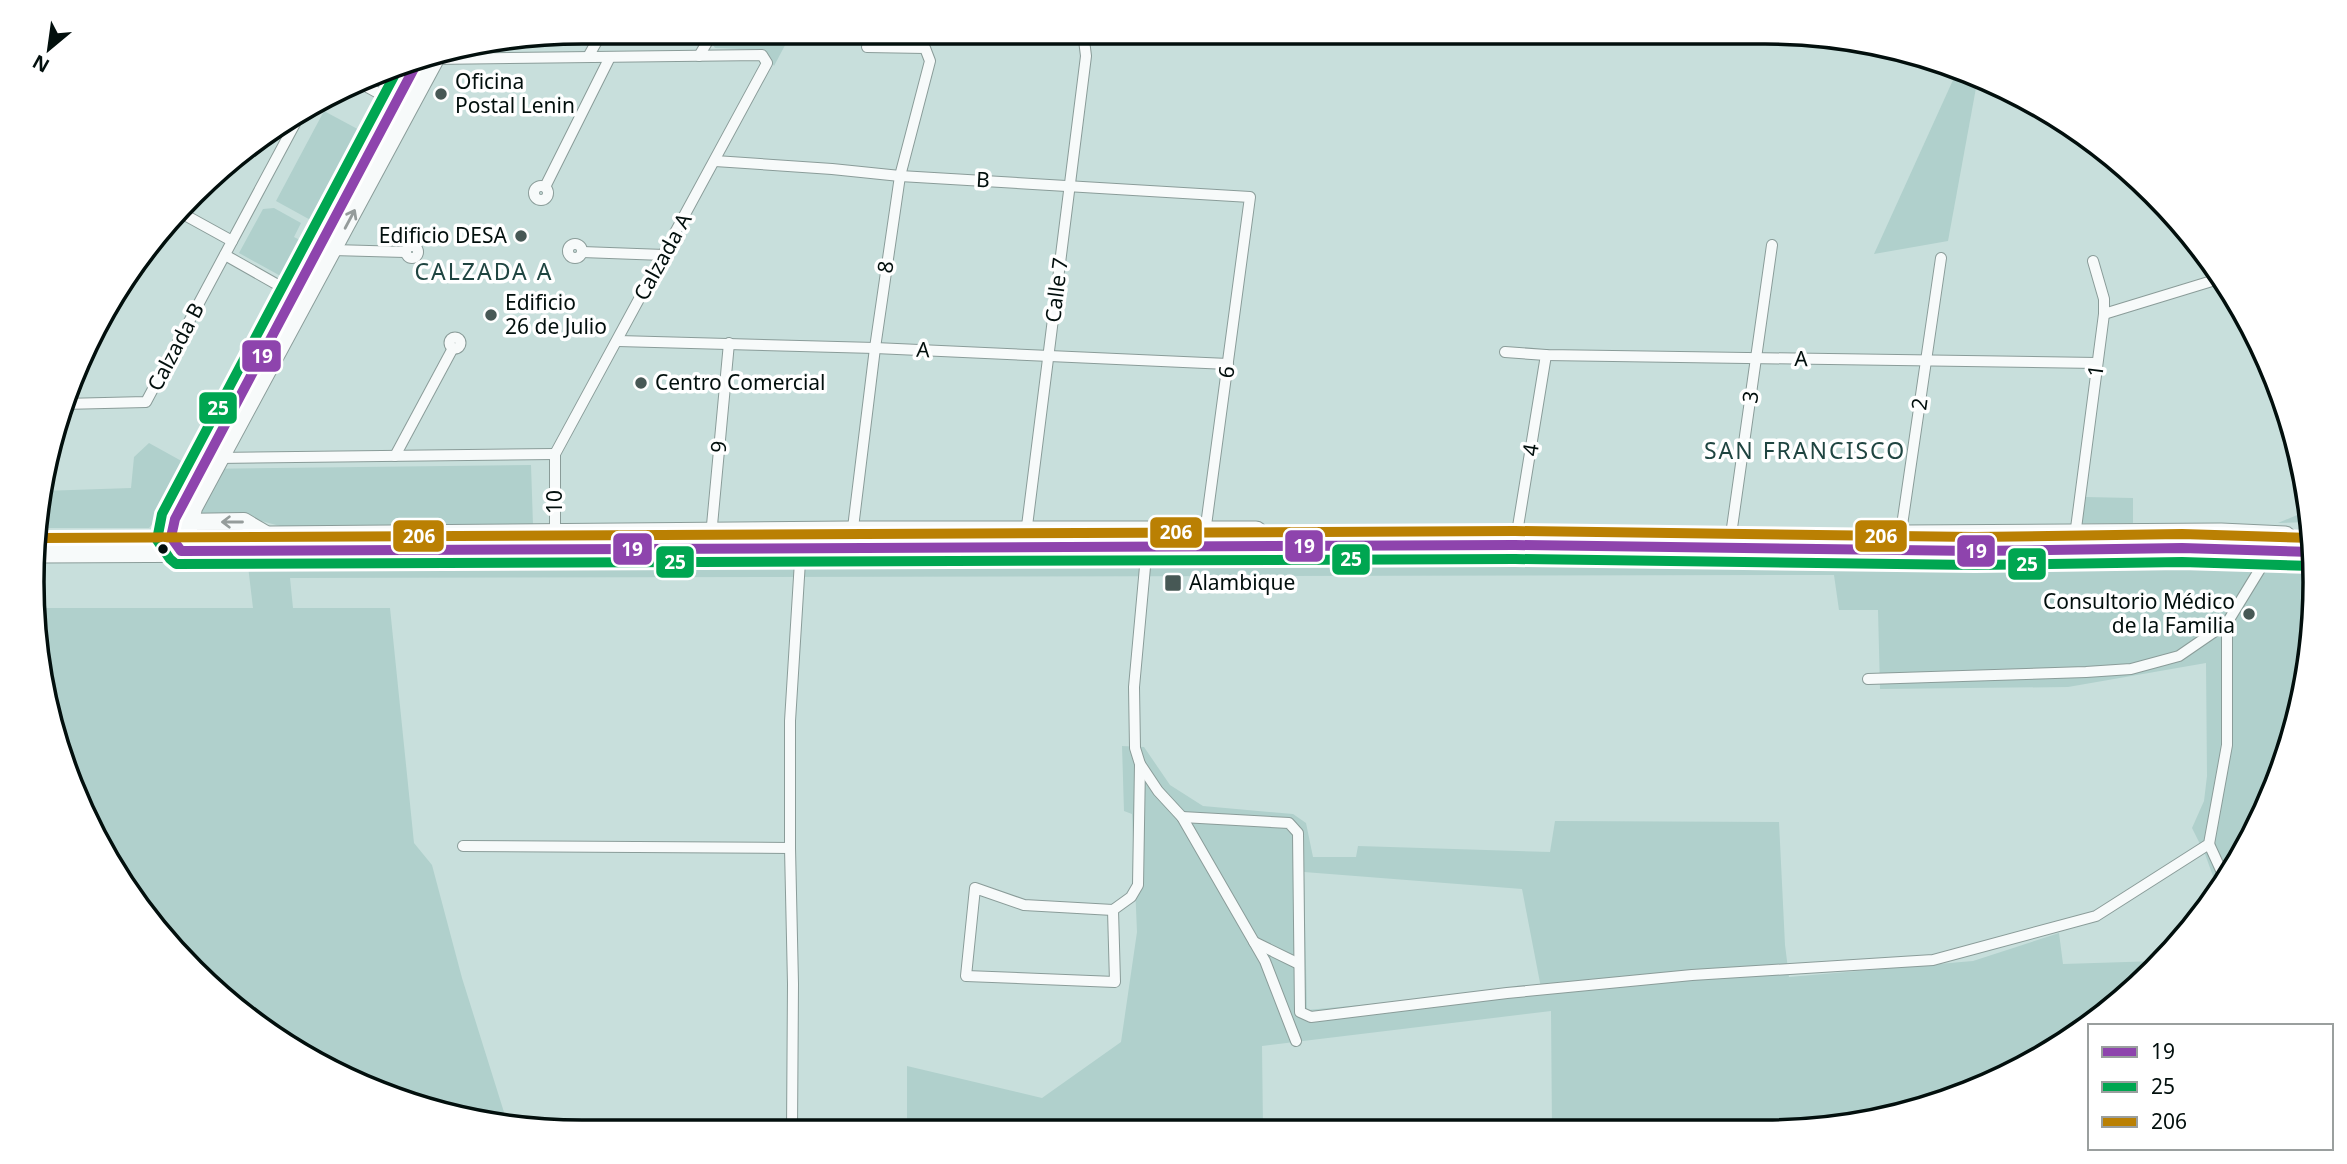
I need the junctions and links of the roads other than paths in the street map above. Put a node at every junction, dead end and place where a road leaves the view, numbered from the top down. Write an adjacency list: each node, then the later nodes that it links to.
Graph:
1 (595, 44): 7 (street)
2 (706, 44): 5 (street)
3 (1084, 44): 16 (street, Calle 7)
4 (867, 47): 15 (street, 8)
5 (699, 56): 8 (street, Calzada A); 14 (street, Calzada A)
6 (464, 57): 7 (street, Calzada A)
7 (588, 57): 8 (street, Calzada A)
8 (610, 57): 17 (street)
9 (431, 66): 12 (street)
10 (415, 70): 12 (street)
11 (370, 88): 12 (street)
12 (402, 106): 22 (street, one-way to 12); 30 (street)
13 (292, 128): 20 (street, Calzada B)
14 (715, 161): 15 (street, B); 26 (street, Calzada A)
15 (900, 176): 16 (street, B); 35 (street, 8)
16 (1070, 185): 18 (street, B); 38 (street, Calle 7)
17 (545, 187)
18 (1250, 197): 42 (street, 6)
19 (187, 216): 20 (street)
20 (232, 241): 25 (street, Calzada B)
21 (1772, 245): 39 (street, 3)
22 (334, 250): 23 (street); 30 (street)
23 (405, 252)
24 (582, 252): 26 (street)
25 (225, 255): 30 (street); 43 (street, Calzada B)
26 (664, 255): 32 (street, Calzada A)
27 (1941, 258): 40 (street, 2)
28 (2093, 261): 31 (street, 1)
29 (2212, 281): 31 (street)
30 (300, 298): 46 (street)
31 (2104, 314): 41 (street, 1)
32 (618, 341): 33 (street, A); 44 (street, Calzada A)
33 (729, 343): 35 (street, A); 57 (street, 9)
34 (453, 348): 45 (street)
35 (875, 348): 38 (street, A); 53 (street, 8)
36 (1505, 352): 37 (street, A)
37 (1546, 355): 39 (street, A); 48 (street, 4)
38 (1049, 356): 42 (street, A); 54 (street, Calle 7)
39 (1757, 359): 40 (street, A); 58 (street, 3)
40 (1926, 361): 41 (street, A); 60 (street, 2)
41 (2098, 363): 59 (street, 1)
42 (1228, 364): 51 (street, 6)
43 (74, 404)
44 (555, 454): 45 (street); 56 (street, 10)
45 (395, 456): 46 (street)
46 (214, 458): 47 (street)
47 (181, 534): 49 (highway); 56 (highway); 56 (highway, one-way to 47); 63 (highway)
48 (1517, 538): 51 (highway); 58 (highway)
49 (46, 539)
50 (1147, 539): 51 (highway); 54 (highway); 66 (street)
51 (1203, 539)
52 (2301, 539): 61 (highway)
53 (852, 540): 54 (highway); 55 (highway)
54 (1026, 540)
55 (801, 541): 57 (highway); 70 (street)
56 (555, 542): 57 (highway)
57 (710, 542)
58 (1730, 542): 60 (highway)
59 (2076, 542): 60 (highway); 61 (highway)
60 (1900, 543)
61 (2275, 544): 62 (highway); 64 (street)
62 (2302, 550)
63 (45, 551)
64 (2227, 623): 65 (street); 68 (street)
65 (1868, 679)
66 (1140, 764): 67 (street); 72 (street)
67 (1182, 817): 73 (street); 74 (street)
68 (2209, 844): 71 (street); 74 (street)
69 (463, 846): 70 (street)
70 (790, 848): 76 (street)
71 (2220, 869)
72 (1113, 910): 72 (street)
73 (1254, 942): 74 (street); 75 (street)
74 (1299, 964)
75 (1296, 1041)
76 (792, 1120)

